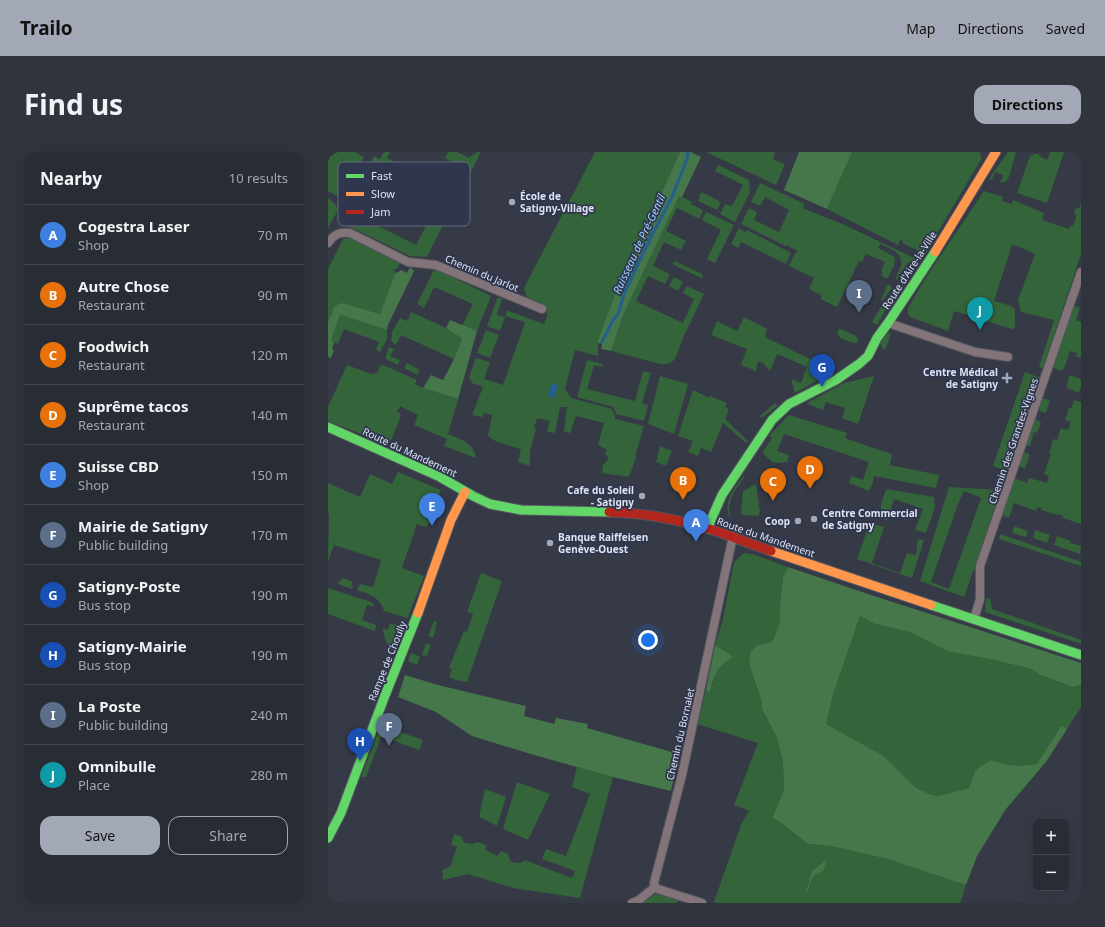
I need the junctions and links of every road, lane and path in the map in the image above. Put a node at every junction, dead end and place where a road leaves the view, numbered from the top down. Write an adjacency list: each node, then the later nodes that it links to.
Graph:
1 (996, 152): 5 (street, Route d'Aire-la-Ville)
2 (328, 243): 4 (street, Chemin du Jarlot)
3 (1081, 272): 11 (street, Chemin des Grandes-Vignes)
4 (542, 309)
5 (888, 323): 6 (street); 9 (street, Route d'Aire-la-Ville)
6 (1008, 357)
7 (328, 427): 8 (street, Route du Mandement)
8 (465, 492): 9 (street, Route du Mandement); 13 (street, Rampe de Choully)
9 (709, 528): 10 (street, Route du Mandement)
10 (733, 536): 11 (street, Route du Mandement); 14 (street, Chemin du Bornalet)
11 (974, 619): 12 (street, Route du Mandement)
12 (1081, 655)
13 (328, 838)
14 (655, 887): 15 (street); 16 (street)
15 (632, 903)
16 (702, 903)

